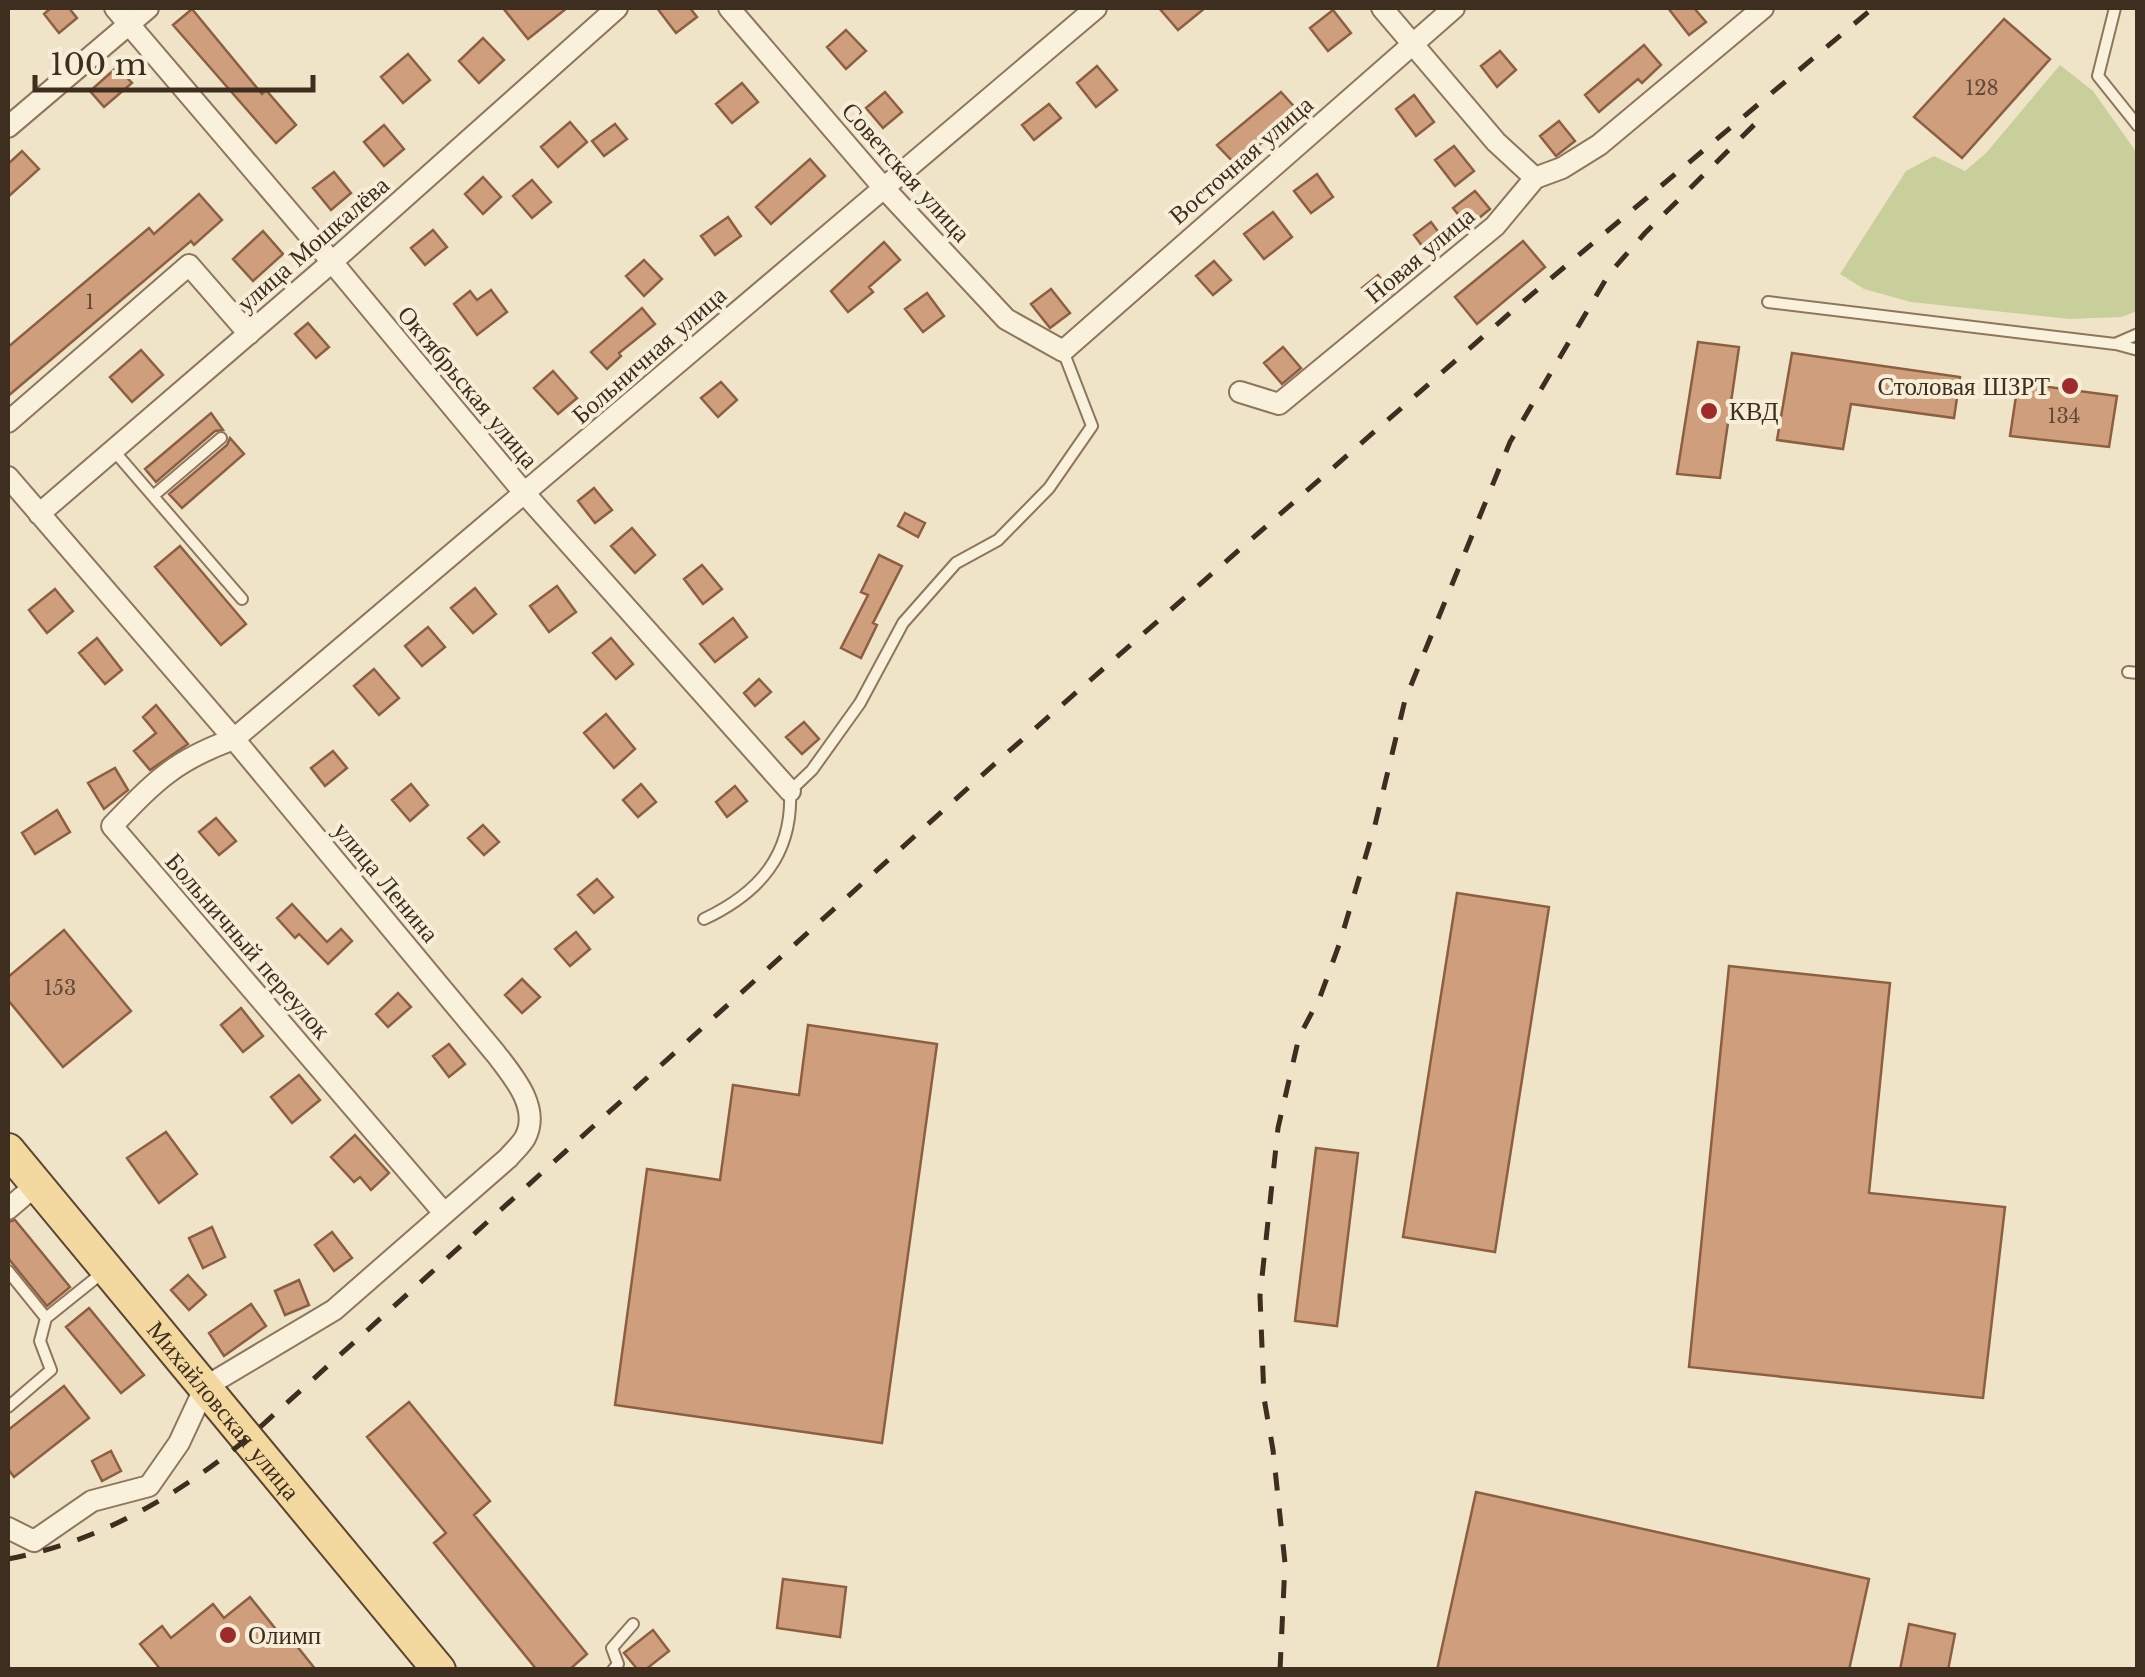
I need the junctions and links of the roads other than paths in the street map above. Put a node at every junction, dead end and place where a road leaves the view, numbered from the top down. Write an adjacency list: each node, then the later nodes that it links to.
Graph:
1 (115, 8): 10 (street, Октябрьская улица)
2 (148, 8): 10 (street)
3 (617, 8): 16 (street, улица Мошкалёва)
4 (729, 8): 15 (street, Советская улица)
5 (1096, 8): 15 (street, Больничная улица)
6 (1382, 8): 11 (street)
7 (1454, 8): 11 (street, Восточная улица)
8 (1763, 8): 14 (street, Новая улица)
9 (2115, 8): 12 (lane)
10 (129, 24): 13 (street); 16 (street, Октябрьская улица)
11 (1412, 42): 14 (street); 22 (street, Восточная улица)
12 (2138, 126)
13 (8, 127)
14 (1535, 178): 23 (street, Новая улица)
15 (882, 186): 22 (street, Советская улица); 28 (street, Больничная улица)
16 (332, 262): 18 (street, улица Мошкалёва); 28 (street, Октябрьская улица)
17 (1768, 302): 20 (lane)
18 (249, 334): 24 (street); 26 (street, улица Мошкалёва)
19 (2138, 334): 20 (lane)
20 (2115, 344): 21 (lane)
21 (2138, 350)
22 (1063, 351): 33 (lane)
23 (1240, 392)
24 (8, 422)
25 (221, 438): 29 (lane)
26 (114, 450): 29 (lane); 30 (street, улица Мошкалёва)
27 (8, 477): 30 (street, улица Ленина)
28 (526, 495): 32 (street, Больничная улица); 33 (street, Октябрьская улица)
29 (153, 496): 31 (lane)
30 (39, 514): 32 (street, улица Ленина)
31 (242, 598)
32 (234, 739): 38 (street, улица Ленина); 38 (street, Больничный переулок)
33 (790, 791): 34 (lane)
34 (704, 919)
35 (8, 1150): 36 (main road, Михайловская улица)
36 (36, 1184): 37 (street); 39 (main road, Михайловская улица)
37 (8, 1209)
38 (444, 1214): 42 (street, улица Ленина)
39 (107, 1269): 41 (lane); 42 (main road, Михайловская улица)
40 (8, 1271): 41 (lane)
41 (46, 1318): 43 (lane)
42 (205, 1386): 44 (street); 46 (main road, Михайловская улица)
43 (8, 1407)
44 (8, 1528)
45 (632, 1624): 47 (lane)
46 (438, 1670)
47 (613, 1670)

